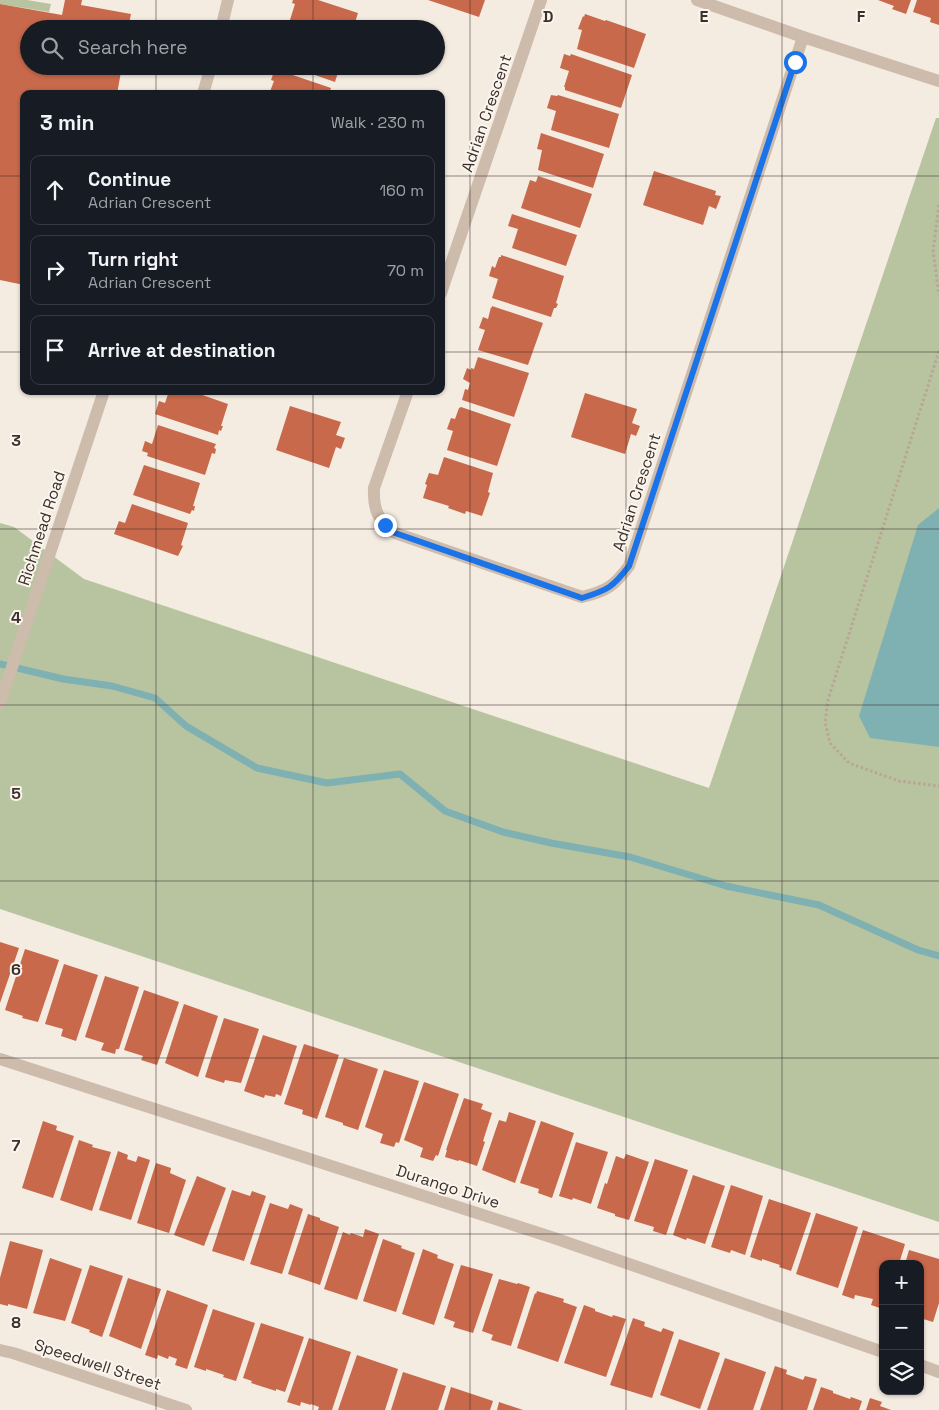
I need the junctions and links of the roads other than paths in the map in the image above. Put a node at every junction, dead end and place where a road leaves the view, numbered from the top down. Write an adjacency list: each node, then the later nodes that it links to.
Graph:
1 (228, 0): 4 (street)
2 (541, 0): 9 (street, Adrian Crescent)
3 (697, 0): 5 (street)
4 (223, 20)
5 (803, 37): 7 (street); 11 (street, Adrian Crescent)
6 (208, 75): 8 (street)
7 (939, 81)
8 (204, 90)
9 (445, 281)
10 (103, 395): 12 (street, Richmead Road)
11 (407, 395)
12 (0, 703)
13 (0, 1060): 15 (street, Durango Drive)
14 (0, 1350): 18 (street, Speedwell Street)
15 (879, 1351)
16 (924, 1367): 17 (street)
17 (939, 1372)
18 (186, 1410)

